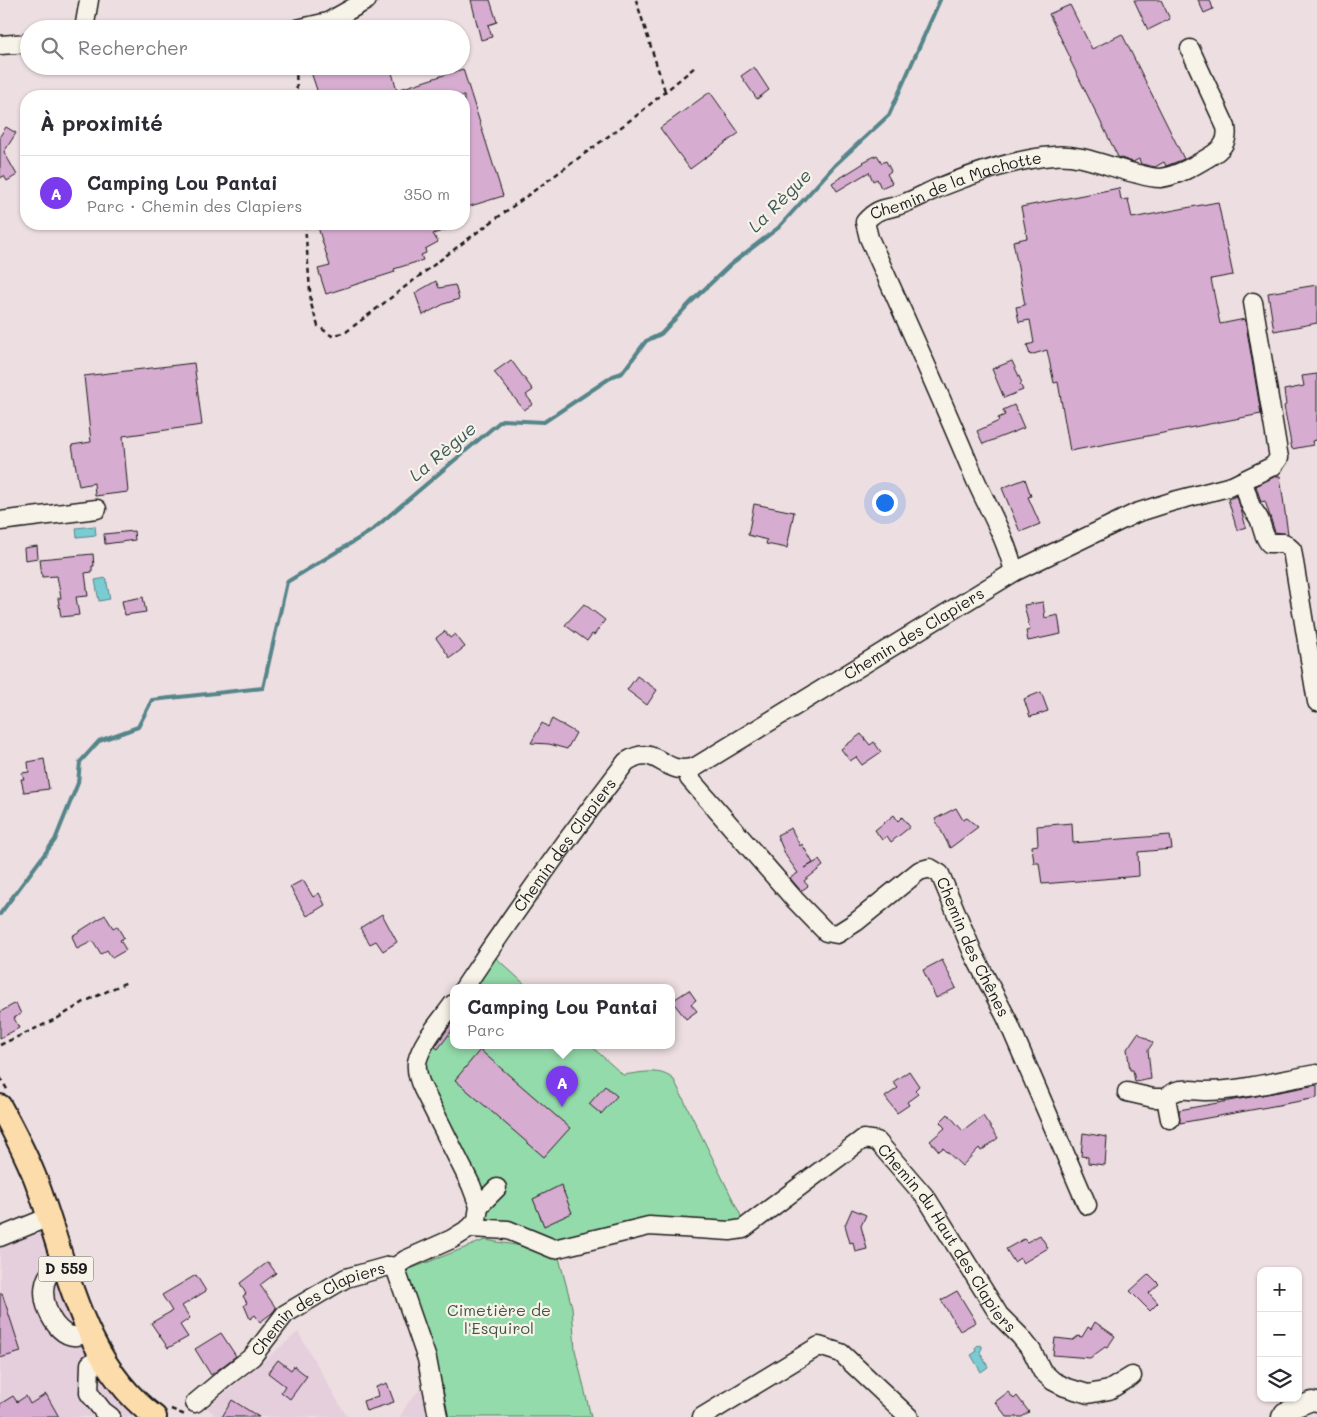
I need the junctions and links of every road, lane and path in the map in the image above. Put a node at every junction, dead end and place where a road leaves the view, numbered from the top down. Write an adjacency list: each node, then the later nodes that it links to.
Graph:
1 (89, 0): 4 (street)
2 (367, 0): 5 (street)
3 (636, 0): 12 (path)
4 (86, 20)
5 (332, 20)
6 (20, 44): 7 (street)
7 (0, 46)
8 (1190, 49): 18 (street, Chemin de la Machotte)
9 (695, 67): 12 (path)
10 (297, 75): 11 (path)
11 (298, 90)
12 (665, 91): 13 (path)
13 (305, 230)
14 (1253, 302): 15 (street, Chemin des Clapiers)
15 (1242, 482): 18 (street, Chemin des Clapiers); 19 (street)
16 (97, 509): 17 (street)
17 (0, 521)
18 (1014, 572): 20 (street, Chemin des Clapiers)
19 (1317, 702)
20 (688, 770): 22 (street, Chemin des Clapiers); 32 (street, Chemin des Chênes)
21 (127, 982): 24 (path)
22 (467, 984)
23 (450, 1008): 33 (street)
24 (0, 1045)
25 (1317, 1074): 28 (street)
26 (0, 1077): 29 (path)
27 (1127, 1092): 28 (street)
28 (1166, 1098): 30 (street)
29 (5, 1100): 34 (main road, D 559)
30 (1170, 1119)
31 (497, 1188): 33 (street)
32 (1087, 1205)
33 (479, 1206): 35 (street)
34 (49, 1217): 36 (street); 37 (main road, D 559)
35 (470, 1228): 38 (street, Chemin des Clapiers); 41 (street, Chemin du Haut des Clapiers)
36 (0, 1237)
37 (65, 1266): 39 (main road, D 559); 39 (street)
38 (395, 1267): 43 (street, Chemin des Clapiers); 46 (street)
39 (88, 1332): 40 (main road, D 559)
40 (100, 1356): 44 (main road, D 559); 45 (street)
41 (1132, 1376)
42 (1317, 1402): 49 (street)
43 (192, 1410): 44 (path)
44 (152, 1413)
45 (111, 1417)
46 (438, 1417)
47 (702, 1417): 48 (street)
48 (909, 1417)
49 (1281, 1417)

